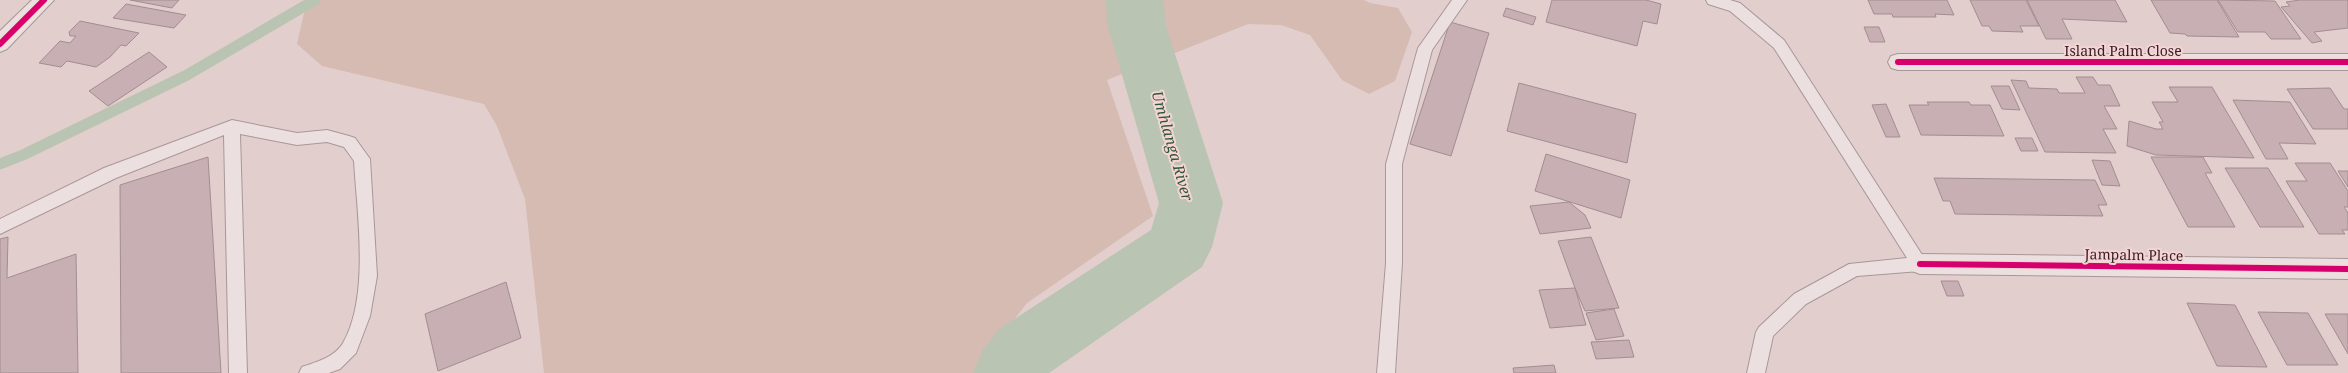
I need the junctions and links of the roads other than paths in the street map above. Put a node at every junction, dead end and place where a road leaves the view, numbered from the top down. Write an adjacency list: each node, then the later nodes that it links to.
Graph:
1 (44, 0): 4 (street)
2 (1460, 0): 13 (lane)
3 (1713, 0): 9 (lane)
4 (0, 44)
5 (1898, 62): 6 (street, Island Palm Close)
6 (2348, 62)
7 (232, 126): 8 (lane); 11 (lane); 12 (lane)
8 (0, 227)
9 (1920, 264): 10 (street, Jampalm Place); 14 (lane)
10 (2348, 269)
11 (238, 373)
12 (308, 373)
13 (1386, 373)
14 (1756, 373)

